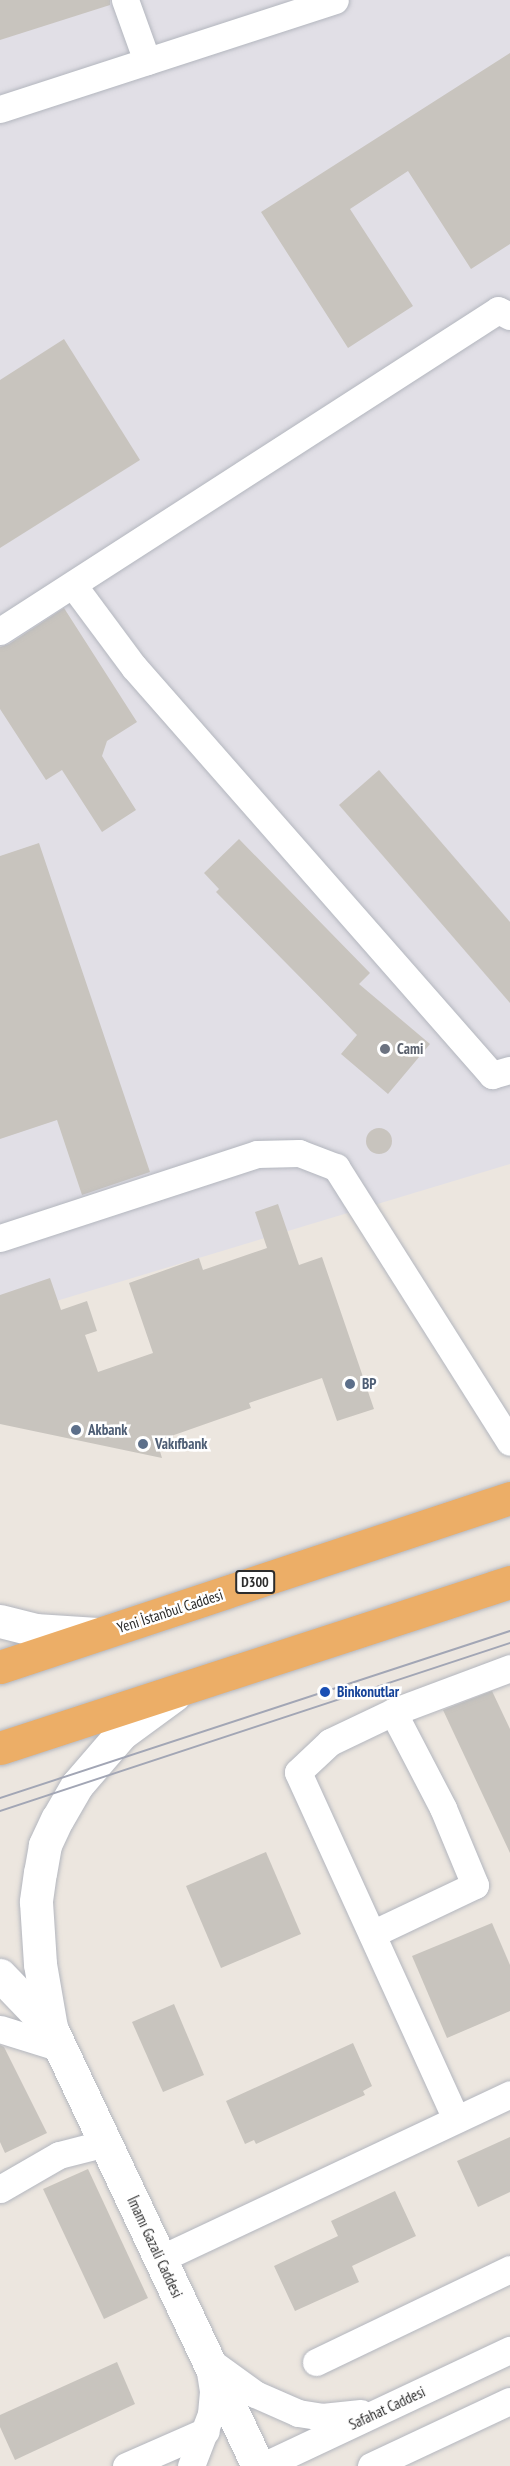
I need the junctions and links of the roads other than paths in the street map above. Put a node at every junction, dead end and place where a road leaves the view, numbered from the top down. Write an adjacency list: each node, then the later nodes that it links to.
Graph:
1 (125, 0): 3 (street)
2 (335, 0): 3 (street)
3 (147, 61): 4 (street)
4 (0, 109)
5 (510, 316): 6 (street)
6 (73, 585): 7 (street); 8 (street)
7 (0, 631)
8 (510, 1070)
9 (0, 1238): 10 (street)
10 (510, 1442)
11 (510, 1498): 14 (highway, Yeni İstanbul Caddesi / D300)
12 (510, 1582): 17 (highway)
13 (0, 1621): 14 (street)
14 (99, 1634): 15 (highway, Yeni İstanbul Caddesi / D300)
15 (0, 1667)
16 (510, 1668): 18 (street)
17 (181, 1690): 19 (highway); 23 (street)
18 (393, 1712): 20 (street); 20 (street)
19 (0, 1748)
20 (372, 1934): 25 (street)
21 (0, 1975): 23 (street)
22 (0, 2029): 23 (street)
23 (56, 2038): 26 (street, İmamı Gazali Caddesi)
24 (510, 2094): 25 (street)
25 (456, 2120): 28 (street)
26 (106, 2143): 27 (street); 28 (street, İmamı Gazali Caddesi)
27 (0, 2189)
28 (160, 2259): 31 (street, İmamı Gazali Caddesi)
29 (510, 2269): 32 (street)
30 (510, 2350): 34 (street, Safahat Caddesi)
31 (207, 2359): 34 (street); 35 (street); 39 (street, İmamı Gazali Caddesi)
32 (316, 2362)
33 (510, 2401): 36 (street)
34 (390, 2407): 40 (street, Safahat Caddesi)
35 (206, 2431): 37 (street); 38 (street)
36 (415, 2446): 41 (street); 42 (street)
37 (126, 2466)
38 (191, 2466)
39 (258, 2466)
40 (263, 2466)
41 (371, 2466)
42 (391, 2466)

